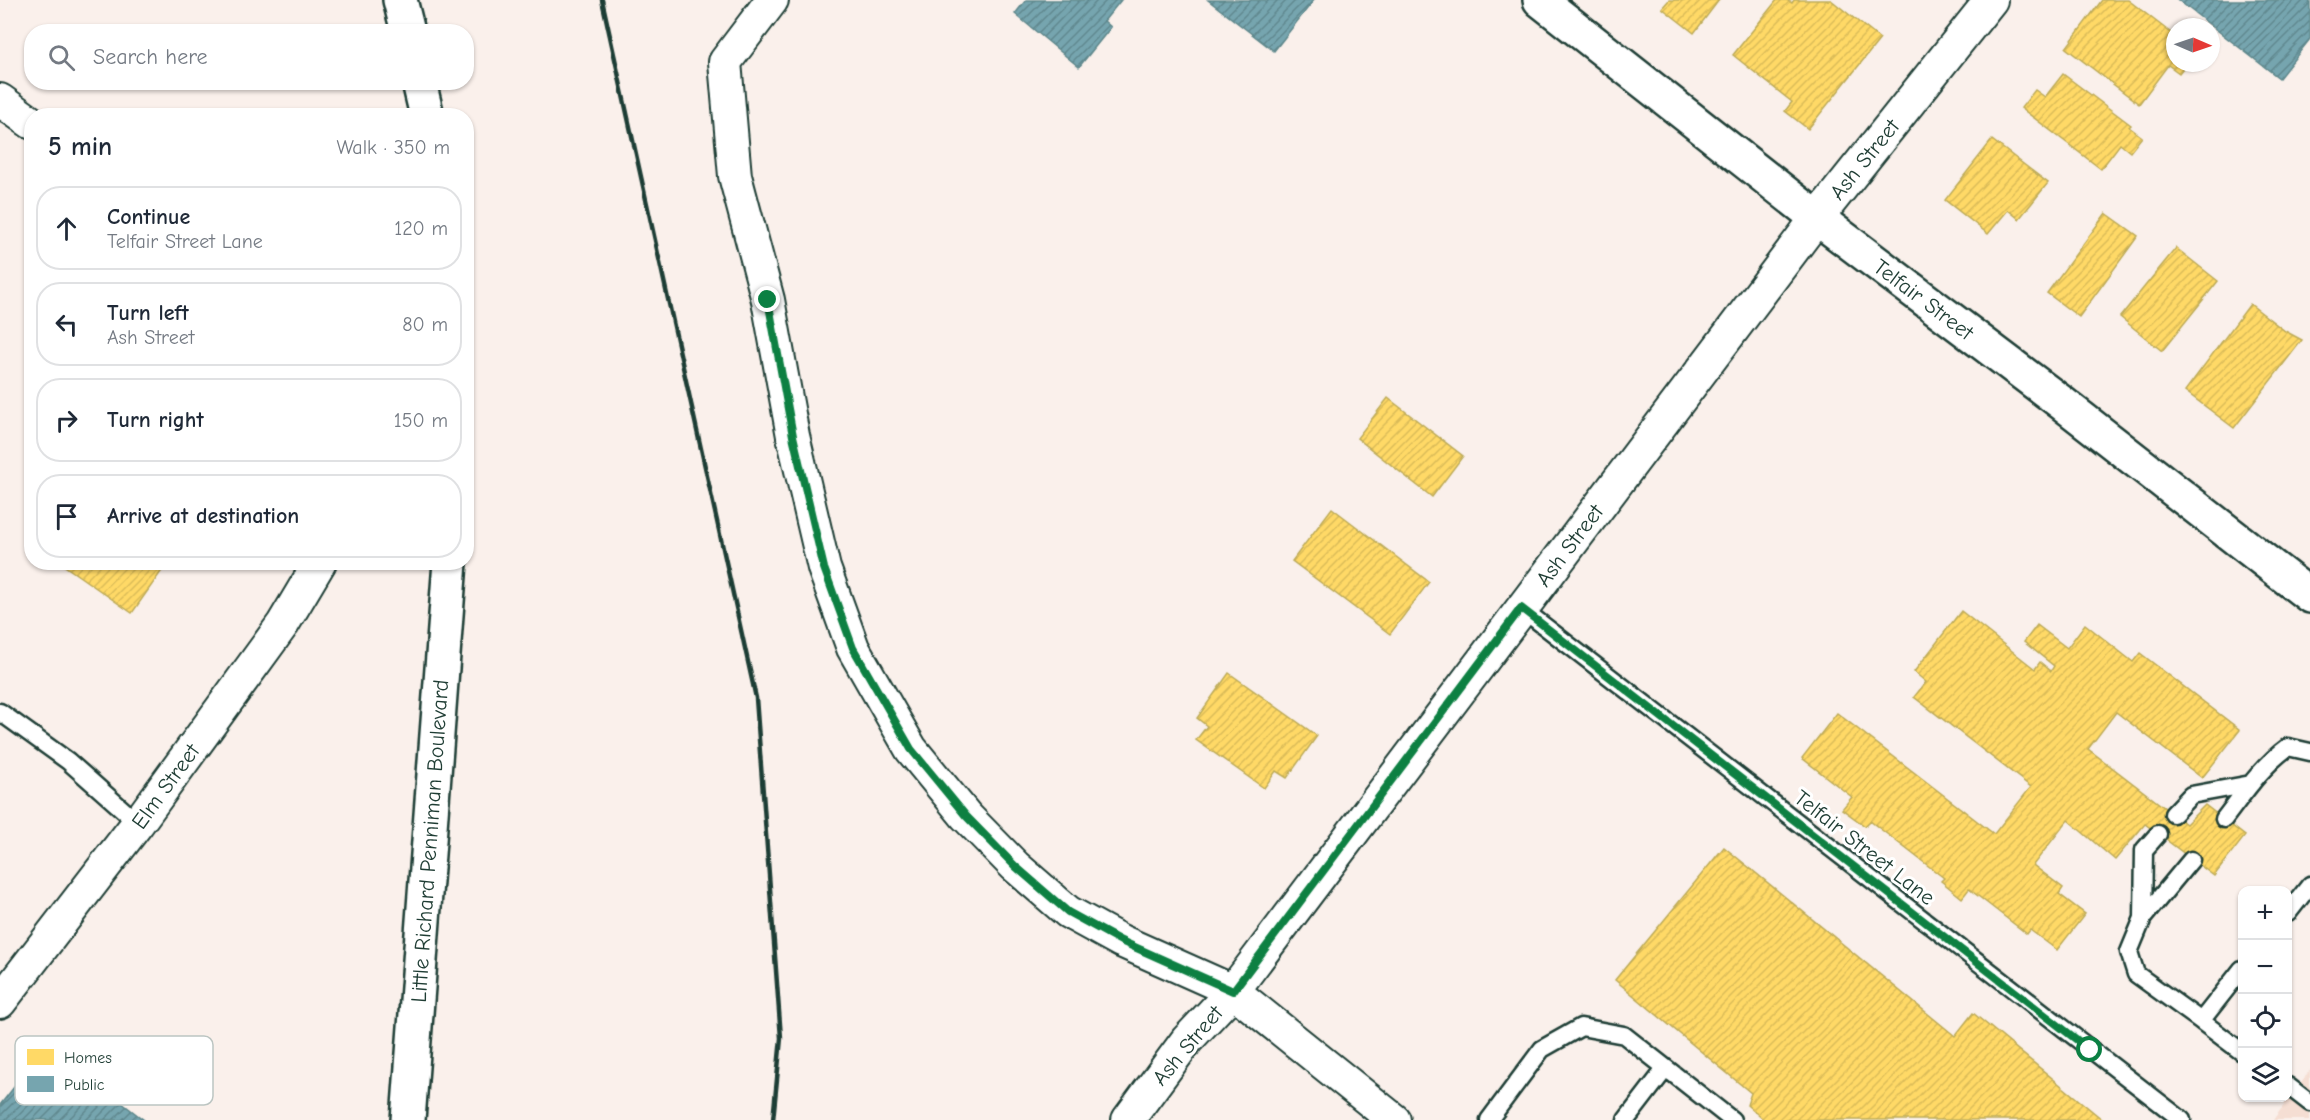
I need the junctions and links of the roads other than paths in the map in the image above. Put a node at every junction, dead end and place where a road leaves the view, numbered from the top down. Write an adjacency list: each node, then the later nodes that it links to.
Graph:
1 (400, 0): 5 (street)
2 (772, 0): 27 (street)
3 (1540, 0): 10 (street, Telfair Street)
4 (1991, 0): 10 (street, Ash Street)
5 (406, 24)
6 (421, 90): 8 (street)
7 (0, 100): 9 (street)
8 (425, 108)
9 (24, 117)
10 (1817, 218): 13 (street, Telfair Street); 14 (street, Ash Street)
11 (315, 570): 20 (street, Elm Street)
12 (449, 570): 34 (street, Little Richard Penniman Boulevard)
13 (2310, 596)
14 (1521, 608): 27 (street, Ash Street); 40 (lane, Telfair Street Lane)
15 (0, 712): 20 (lane)
16 (2310, 752): 17 (lane)
17 (2250, 784): 18 (lane); 19 (lane)
18 (2173, 814)
19 (2224, 819)
20 (138, 822): 28 (street, Elm Street)
21 (2158, 834): 25 (lane)
22 (2191, 860): 25 (lane)
23 (2310, 885): 24 (lane)
24 (2292, 908)
25 (2143, 918): 29 (lane)
26 (2238, 974): 29 (lane)
27 (1233, 991): 35 (street, Ash Street); 36 (street)
28 (0, 1002)
29 (2201, 1021): 30 (lane)
30 (2238, 1049)
31 (1666, 1068): 37 (lane); 38 (lane); 39 (lane)
32 (2292, 1089): 33 (lane)
33 (2310, 1103)
34 (408, 1120)
35 (1128, 1120)
36 (1394, 1120)
37 (1489, 1120)
38 (1626, 1120)
39 (1732, 1120)
40 (2182, 1120)

